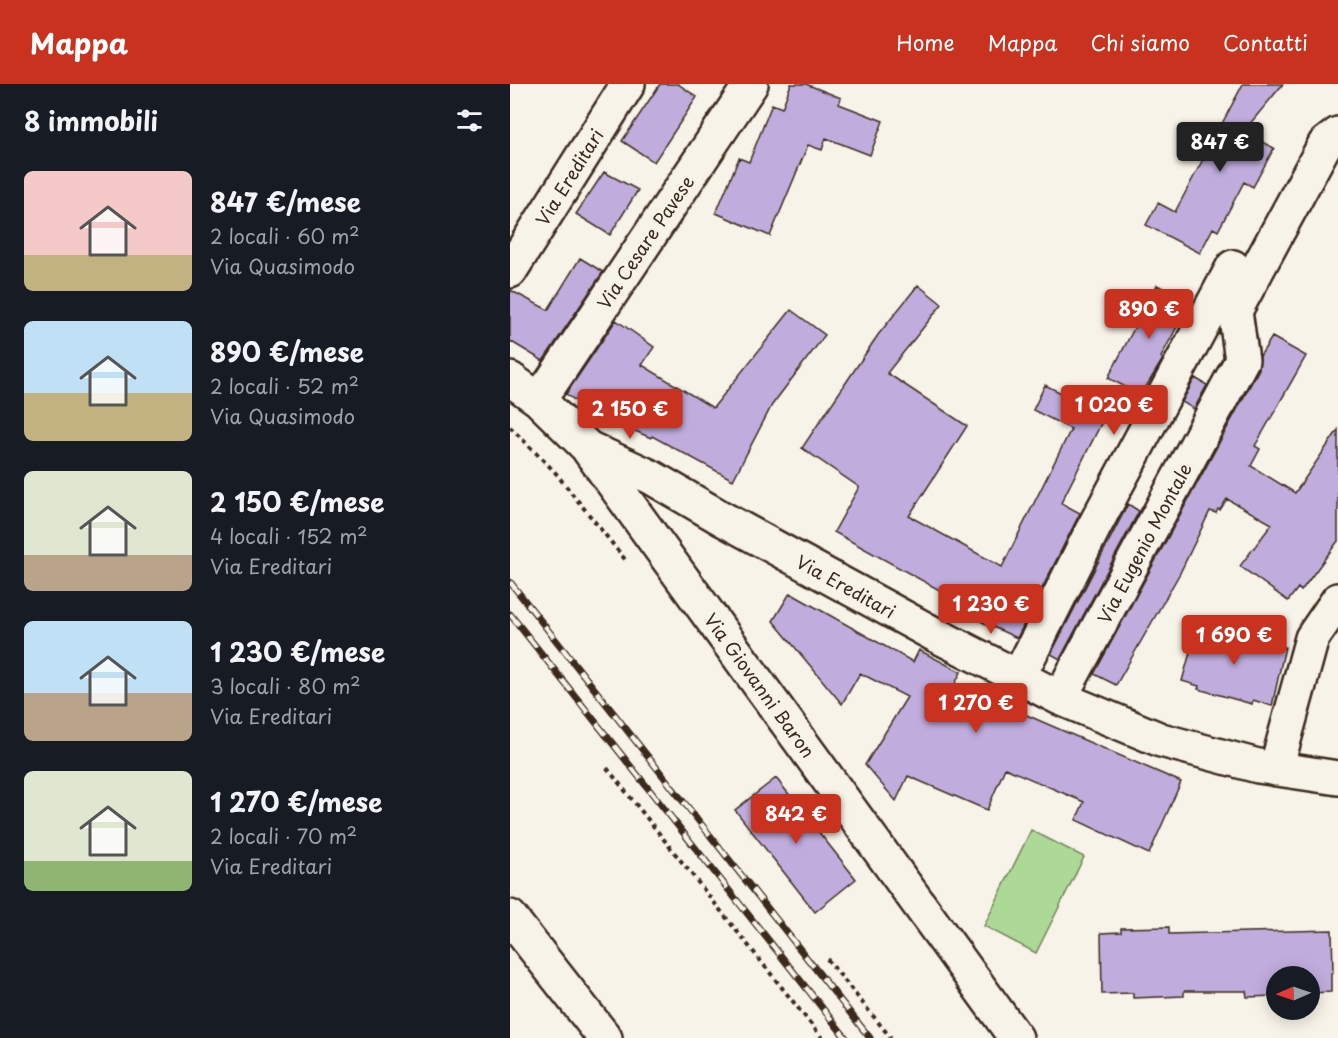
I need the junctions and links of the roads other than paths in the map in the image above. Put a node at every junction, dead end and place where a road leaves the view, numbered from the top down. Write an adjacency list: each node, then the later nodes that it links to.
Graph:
1 (628, 84): 5 (street, Via Ereditari)
2 (751, 84): 7 (street, Via Cesare Pavese)
3 (1338, 134): 11 (street, Via Eugenio Montale)
4 (1258, 221): 10 (street)
5 (510, 271)
6 (510, 379): 7 (street, Via Ereditari)
7 (538, 399): 8 (street, Via Ereditari)
8 (588, 448): 10 (street, Via Ereditari); 16 (street, Via Giovanni Baron)
9 (1338, 600): 12 (street)
10 (1018, 678): 11 (street, Via Ereditari)
11 (1060, 698): 12 (street, Via Ereditari)
12 (1276, 769): 13 (street, Via Ereditari)
13 (1338, 778)
14 (510, 917): 15 (street)
15 (605, 1038)
16 (1016, 1038)

